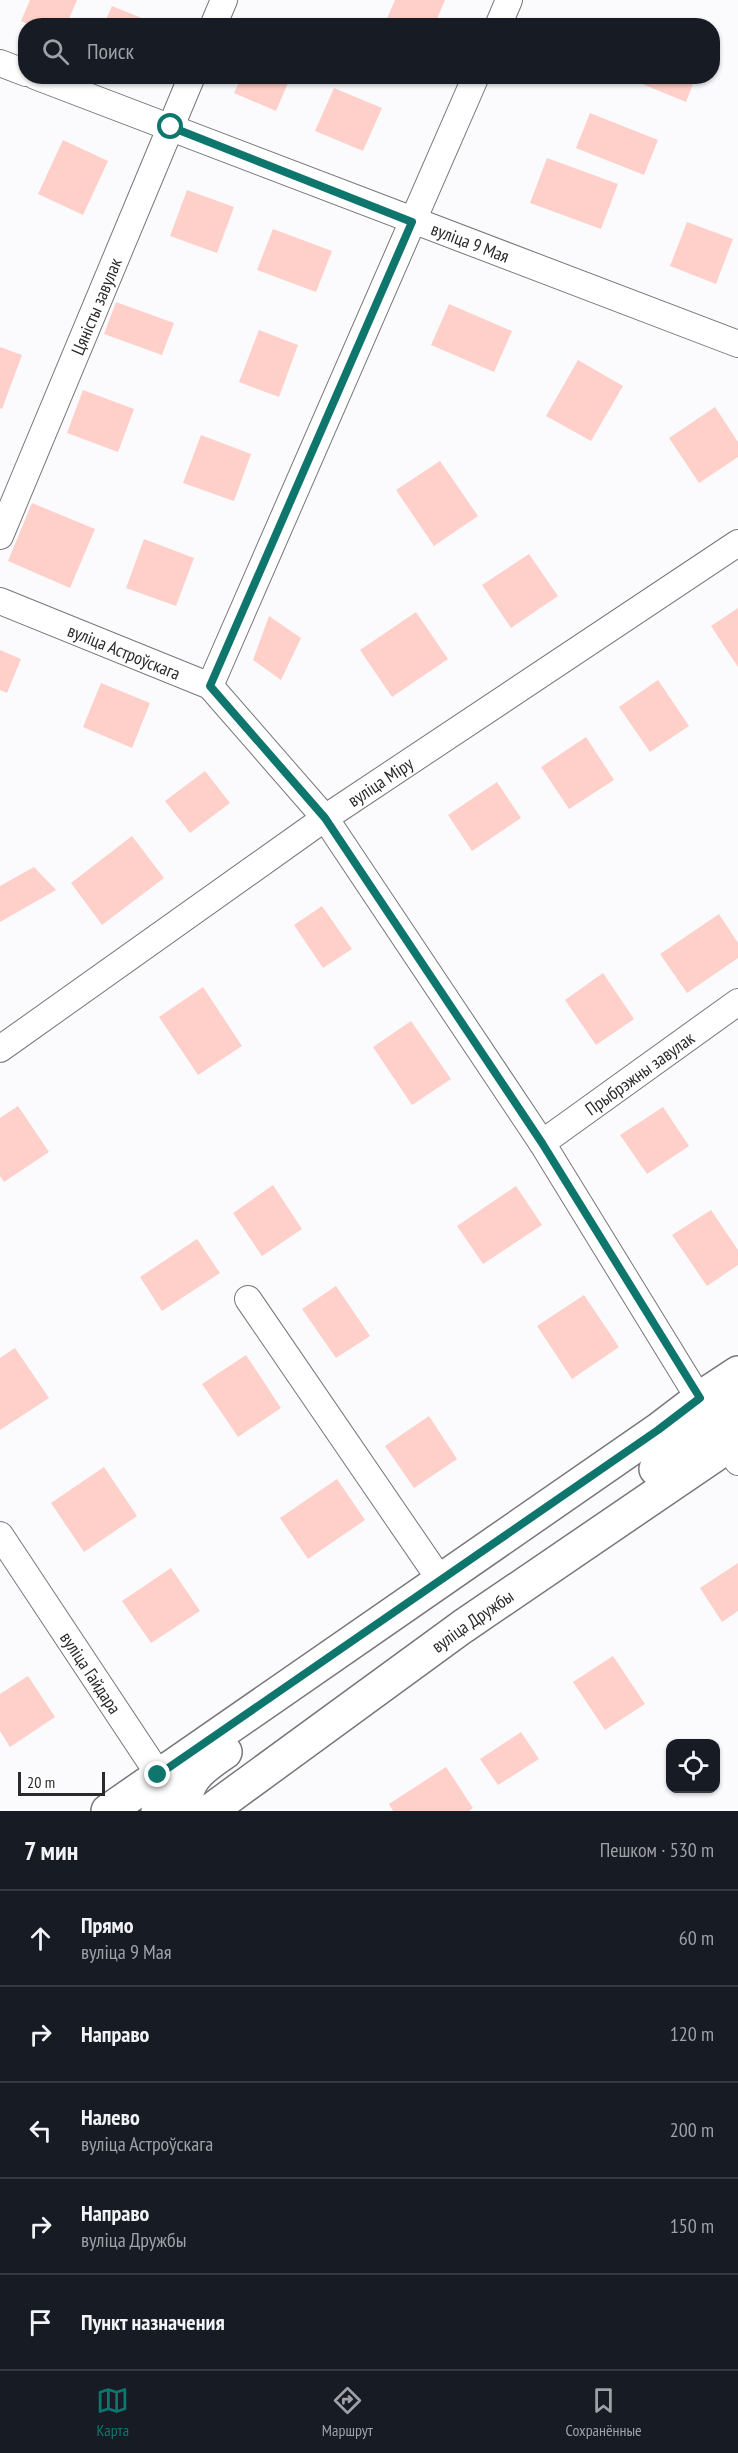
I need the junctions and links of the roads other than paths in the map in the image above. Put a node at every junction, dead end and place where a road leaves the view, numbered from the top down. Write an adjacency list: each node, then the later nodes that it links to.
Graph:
1 (224, 0): 3 (street)
2 (509, 0): 4 (street)
3 (216, 18)
4 (501, 18)
5 (0, 63): 6 (street)
6 (18, 70)
7 (56, 84): 10 (street, вуліца 9 Мая)
8 (189, 84): 10 (street, Цяністы завулак)
9 (472, 84): 11 (street)
10 (171, 127): 11 (street, вуліца 9 Мая); 13 (street, Цяністы завулак)
11 (412, 222): 12 (street, вуліца 9 Мая); 16 (street)
12 (738, 344)
13 (0, 536)
14 (738, 543): 17 (street, вуліца Міру)
15 (0, 601): 16 (street, вуліца Астроўскага)
16 (210, 686): 17 (street, вуліца Астроўскага)
17 (325, 818): 19 (street, вуліца Міру); 20 (street, вуліца Астроўскага)
18 (738, 1002): 20 (street, Прыбрэжны завулак)
19 (0, 1048)
20 (542, 1143): 23 (street, вуліца Астроўскага)
21 (248, 1299): 27 (street)
22 (738, 1373): 23 (main road)
23 (700, 1398): 25 (street, вуліца Астроўскага); 27 (main road); 29 (main road)
24 (738, 1399): 25 (main road)
25 (735, 1449): 29 (main road, вуліца Дружбы)
26 (0, 1535): 30 (street, вуліца Гайдара)
27 (441, 1581): 28 (main road)
28 (413, 1600): 30 (main road); 33 (main road)
29 (462, 1626): 34 (main road, вуліца Дружбы)
30 (158, 1775): 31 (main road); 32 (main road); 33 (street, вуліца Гайдара)
31 (108, 1811)
32 (158, 1811)
33 (185, 1811)
34 (210, 1811)

